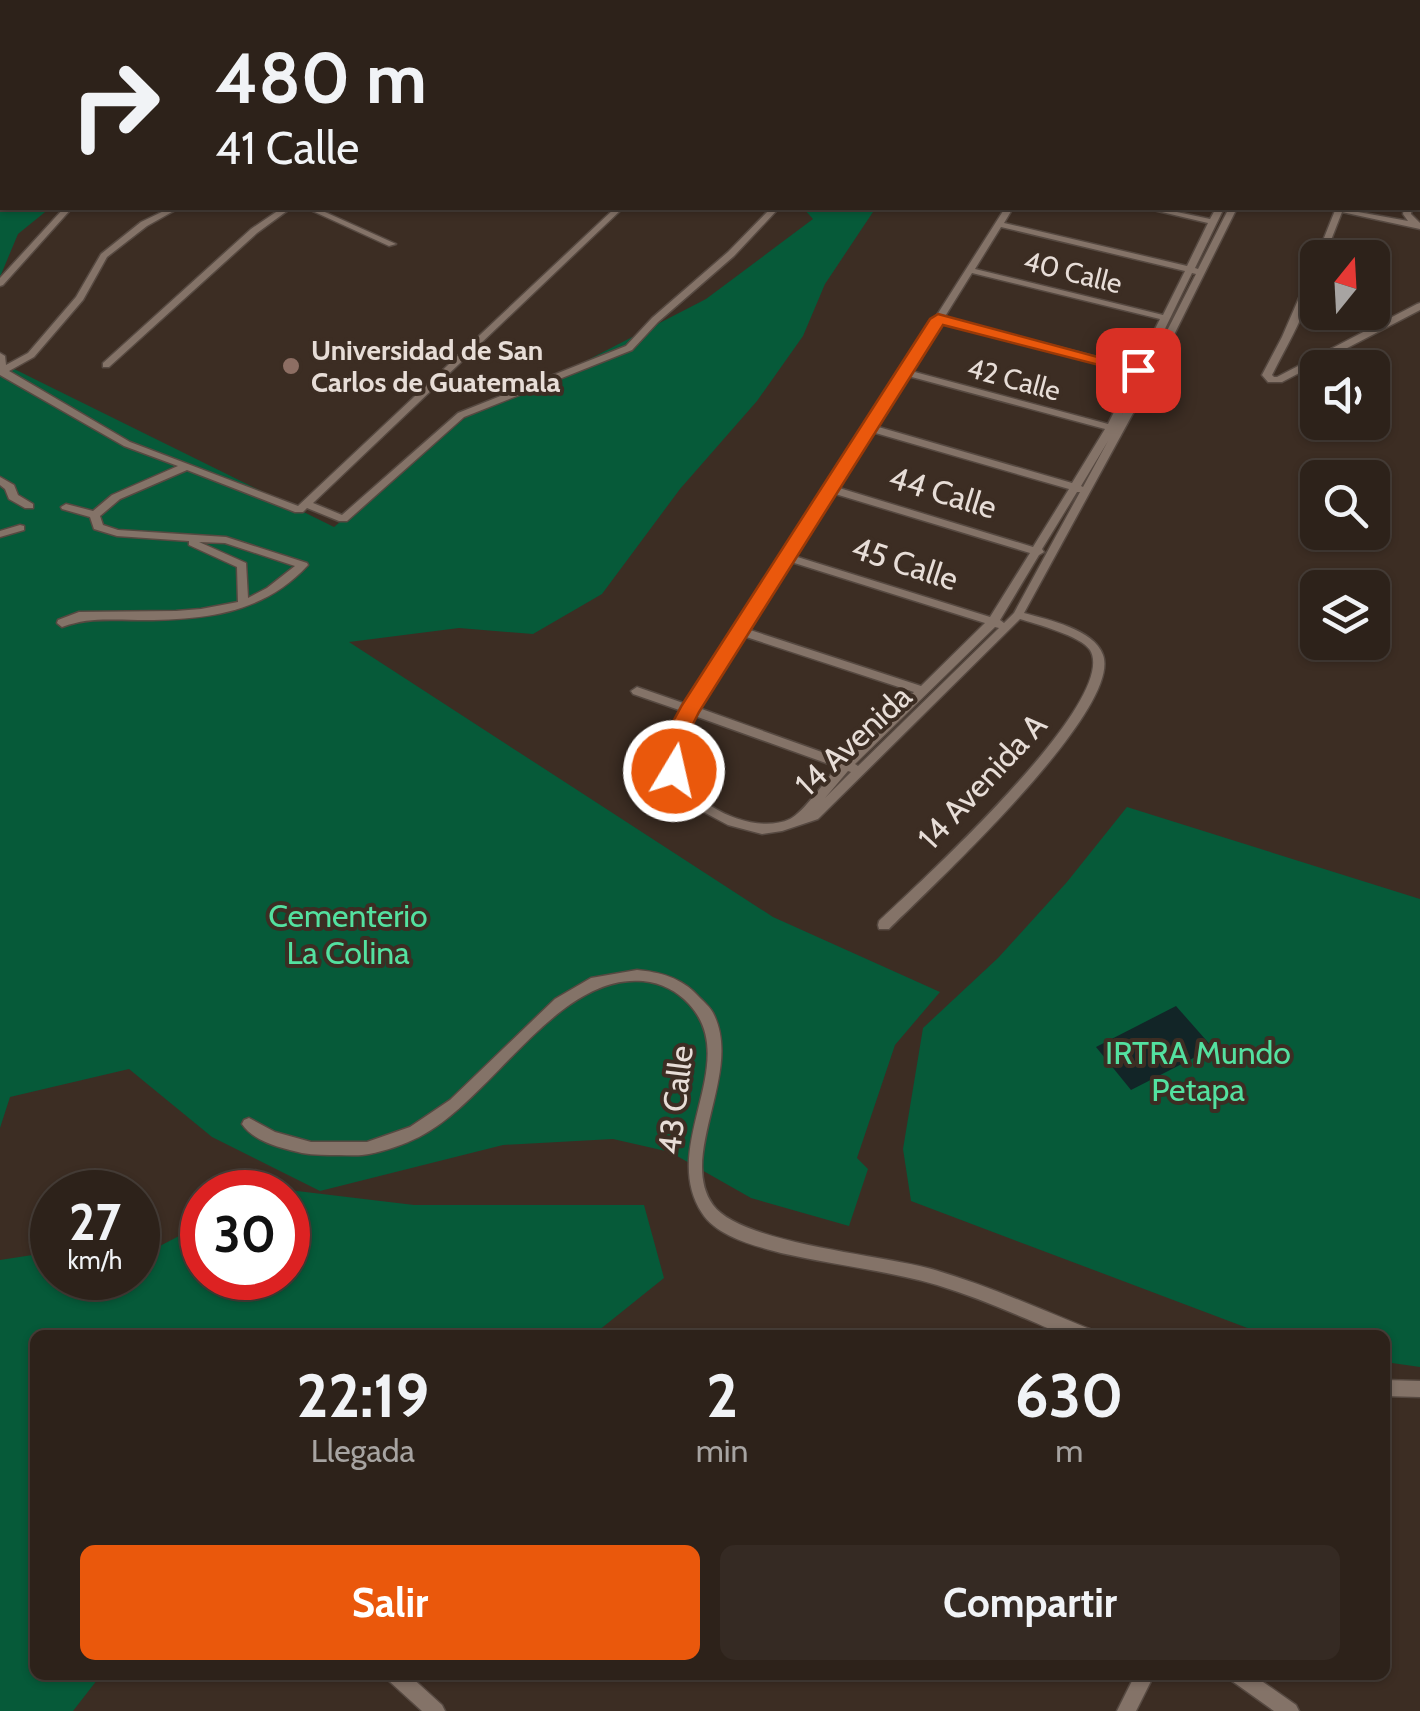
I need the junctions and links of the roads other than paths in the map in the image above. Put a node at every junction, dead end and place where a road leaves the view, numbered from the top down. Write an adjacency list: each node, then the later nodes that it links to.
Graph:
1 (66, 210): 20 (street)
2 (170, 210): 29 (street)
3 (284, 210): 28 (street)
4 (315, 210): 17 (street)
5 (617, 210): 39 (street)
6 (773, 210): 39 (street)
7 (1008, 210): 14 (street)
8 (1158, 210): 13 (street)
9 (1219, 210): 13 (street, 14 Avenida)
10 (1232, 210): 19 (street, 14 Avenida)
11 (1340, 210): 16 (street)
12 (1344, 210): 15 (street)
13 (1212, 222): 19 (street, 14 Avenida)
14 (999, 224): 18 (street); 19 (street)
15 (1419, 227)
16 (1327, 240)
17 (392, 244)
18 (970, 270): 23 (street, 40 Calle); 24 (street)
19 (1195, 270): 23 (street, 14 Avenida); 31 (street, 14 Avenida)
20 (0, 283)
21 (1420, 306): 25 (street)
22 (1300, 307): 26 (street)
23 (1166, 318): 31 (street, 14 Avenida)
24 (938, 319): 30 (street); 31 (street)
25 (1390, 322)
26 (1374, 330)
27 (0, 356): 29 (street)
28 (106, 364)
29 (1, 372): 34 (street)
30 (905, 372): 32 (street); 33 (street, 42 Calle)
31 (1144, 372): 33 (street, 14 Avenida); 38 (street, 14 Avenida)
32 (870, 428): 36 (street); 37 (street)
33 (1110, 428): 36 (street, 14 Avenida)
34 (187, 466): 39 (street); 42 (street)
35 (0, 480): 40 (street)
36 (1075, 487): 38 (street); 46 (street, 14 Avenida)
37 (830, 489): 46 (street, 44 Calle); 47 (street)
38 (1088, 491): 49 (street, 14 Avenida)
39 (306, 504)
40 (29, 506)
41 (66, 507): 42 (street)
42 (95, 515): 45 (street)
43 (20, 528): 44 (street)
44 (0, 534)
45 (188, 538): 48 (street); 48 (street)
46 (1039, 552): 51 (street, 14 Avenida)
47 (785, 557): 51 (street, 45 Calle); 52 (street)
48 (243, 603): 50 (street)
49 (1018, 615): 51 (street, 14 Avenida); 59 (street, 14 Avenida A)
50 (62, 624)
51 (1000, 624): 53 (street, 14 Avenida); 57 (street, 14 Avenida)
52 (737, 630): 53 (street); 55 (street)
53 (921, 690): 56 (street, 14 Avenida)
54 (636, 691): 55 (street)
55 (689, 710): 56 (street); 58 (street)
56 (846, 766): 57 (street); 58 (street, 14 Avenida)
57 (860, 771): 58 (street, 14 Avenida)
58 (799, 820)
59 (884, 925)
60 (249, 1124): 61 (street, 43 Calle)
61 (1073, 1330)
62 (1390, 1388): 63 (street)
63 (1420, 1390)
64 (401, 1680): 67 (street)
65 (1142, 1680): 68 (street)
66 (1245, 1680): 69 (street)
67 (436, 1711)
68 (1126, 1711)
69 (1290, 1711)

